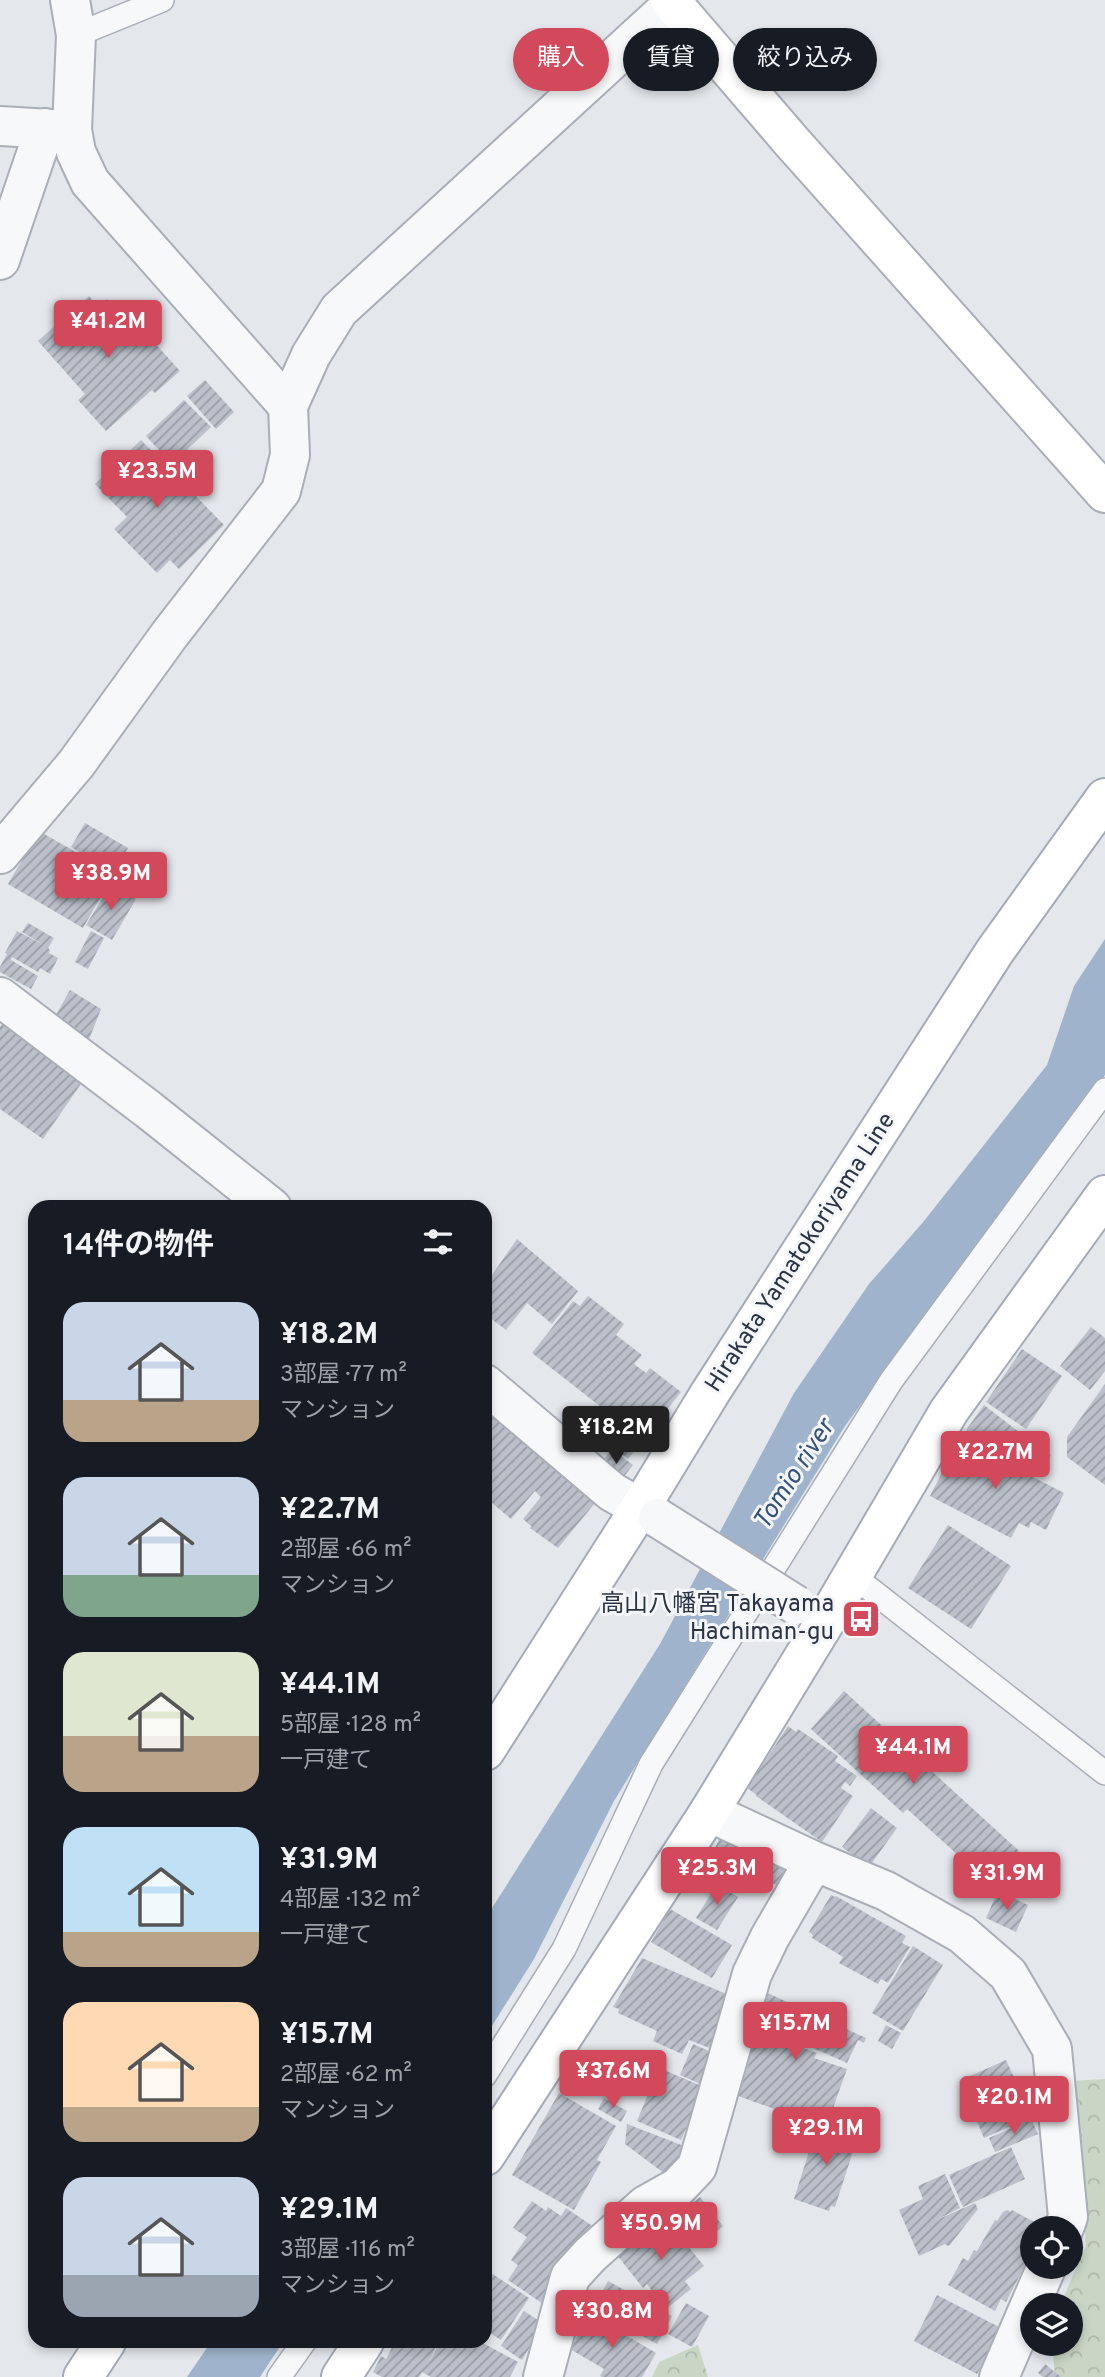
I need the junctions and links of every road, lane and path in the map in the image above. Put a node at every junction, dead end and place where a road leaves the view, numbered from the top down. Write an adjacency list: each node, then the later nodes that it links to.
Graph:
1 (162, 0): 3 (lane)
2 (672, 2): 7 (street); 8 (main road)
3 (73, 18): 5 (street)
4 (0, 125): 5 (street)
5 (59, 129): 6 (street); 7 (street)
6 (0, 260)
7 (288, 406): 10 (street)
8 (1105, 493)
9 (1105, 798): 16 (main road, Hirakata Yamatokoriyama Line)
10 (0, 854)
11 (0, 997): 14 (street)
12 (1105, 1090): 23 (lane)
13 (1105, 1195): 17 (main road)
14 (261, 1200)
15 (492, 1390): 16 (street)
16 (649, 1513): 18 (street, bridge); 19 (main road, Hirakata Yamatokoriyama Line)
17 (852, 1575): 18 (main road); 20 (lane)
18 (811, 1613): 21 (main road)
19 (492, 1741)
20 (1105, 1773)
21 (709, 1812): 22 (street); 24 (main road)
22 (814, 1861): 25 (street); 33 (street)
23 (492, 2065)
24 (492, 2145)
25 (1068, 2216)
26 (1041, 2279): 34 (street)
27 (102, 2348): 30 (main road)
28 (300, 2348): 31 (lane)
29 (361, 2348): 32 (main road)
30 (83, 2377)
31 (279, 2377)
32 (341, 2377)
33 (543, 2377)
34 (999, 2377)

